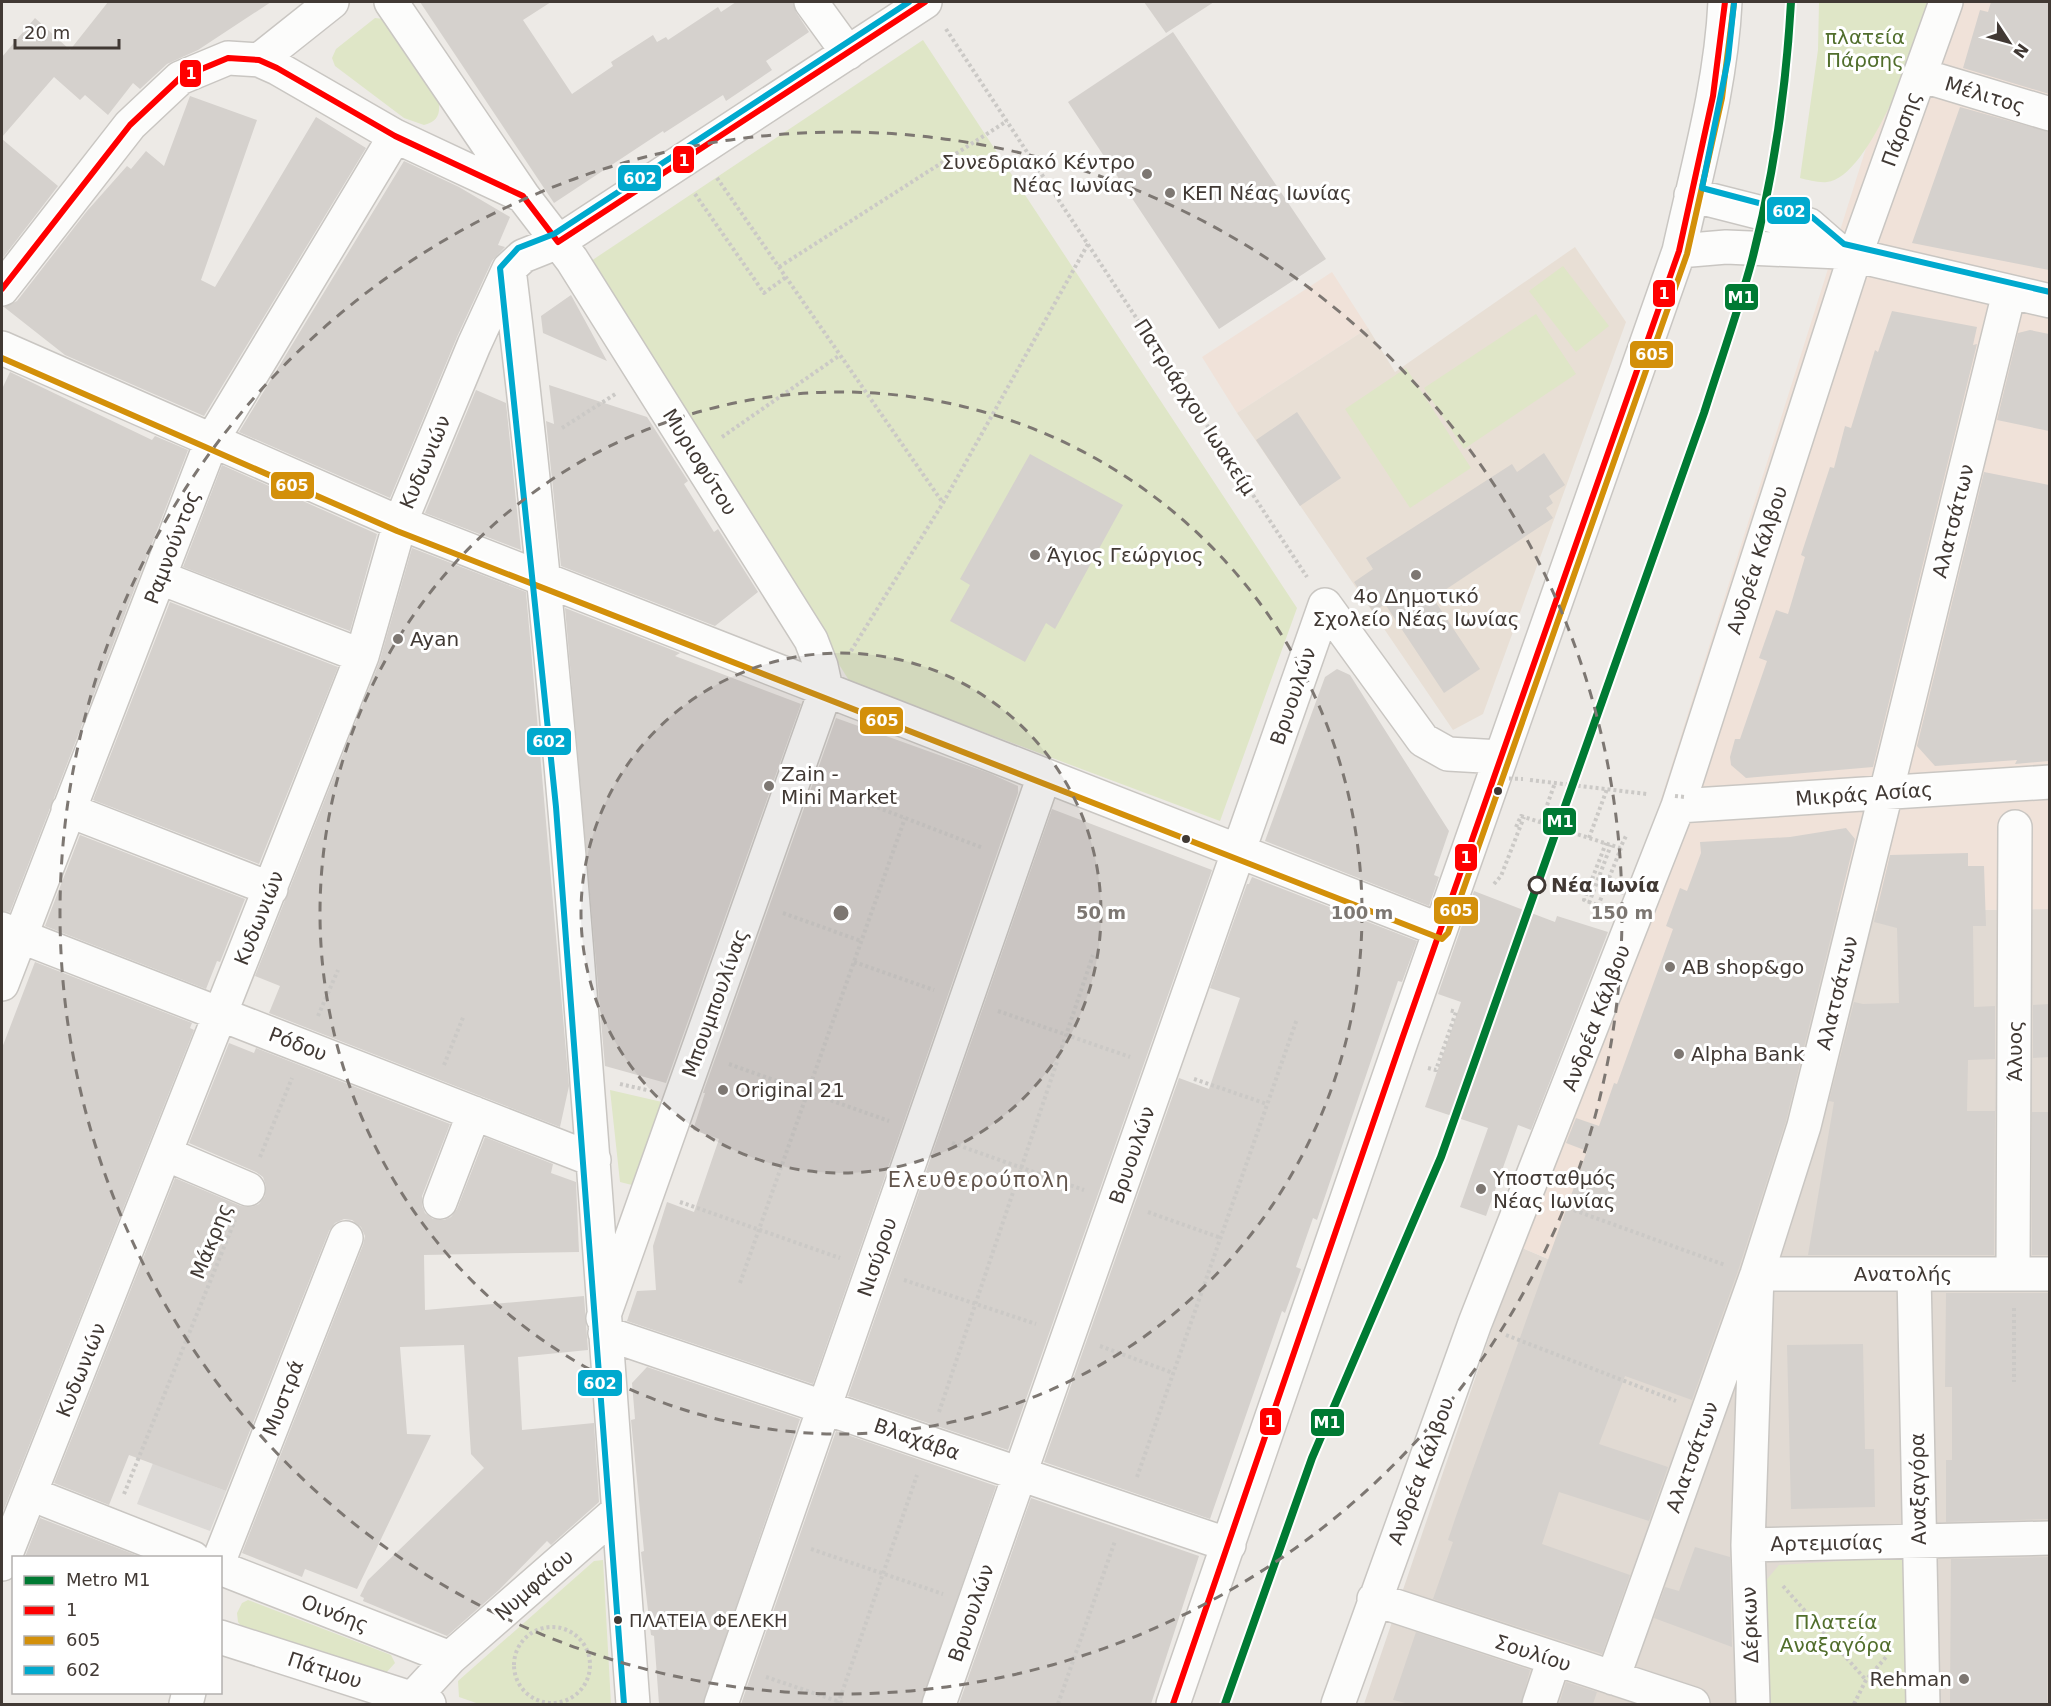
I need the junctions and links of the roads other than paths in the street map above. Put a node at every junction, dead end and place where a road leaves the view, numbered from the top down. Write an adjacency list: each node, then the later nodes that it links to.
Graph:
1 (332, 2): 8 (street)
2 (391, 2): 13 (street)
3 (811, 2): 7 (street)
4 (1725, 2): 12 (street)
5 (1946, 2): 9 (street, Πάρσης)
6 (934, 12): 7 (street)
7 (848, 53): 14 (street)
8 (259, 60): 11 (street); 18 (street)
9 (1920, 75): 10 (street, Μέλιτος); 16 (street, Πάρσης)
10 (2049, 114)
11 (394, 136): 13 (street); 22 (street, Ραμνούντος)
12 (1691, 195): 15 (street); 16 (street)
13 (523, 196): 14 (street, Μυριοφύτου)
14 (558, 242): 17 (street); 27 (street, Μυριοφύτου)
15 (1678, 251): 16 (street); 28 (street)
16 (1848, 254): 19 (street); 32 (street, Ανδρέα Κάλβου)
17 (509, 269): 23 (street, Κυδωνιών); 25 (street)
18 (2, 289)
19 (2009, 293): 20 (street); 31 (street, Αλατσάτων)
20 (2049, 301)
21 (2, 348): 22 (street)
22 (212, 440): 23 (street); 24 (street, Ραμνούντος)
23 (400, 523): 25 (street); 26 (street, Κυδωνιών)
24 (161, 578): 26 (street); 33 (street, Ραμνούντος)
25 (543, 580): 27 (street); 43 (street)
26 (362, 656): 36 (street, Κυδωνιών)
27 (826, 689): 29 (street); 51 (street, Μπουμπουλίνας)
28 (1496, 768): 35 (street, Βρυουλών); 37 (street)
29 (1044, 776): 35 (street); 52 (street, Νισύρου)
30 (2049, 782): 31 (street, Μικράς Ασίας)
31 (1886, 793): 32 (street, Μικράς Ασίας); 47 (street, Αλατσάτων)
32 (1679, 800): 64 (street, Ανδρέα Κάλβου)
33 (68, 810): 36 (street); 38 (street, Ραμνούντος)
34 (2015, 827): 49 (street, Άλυος)
35 (1239, 851): 37 (street); 53 (street, Βρυουλών)
36 (271, 889): 40 (street, Κυδωνιών)
37 (1440, 930): 58 (street)
38 (11, 932): 39 (street, Ραμνούντος); 40 (street, Ρόδου)
39 (2, 984)
40 (221, 1014): 41 (street, Ρόδου); 42 (street, Κυδωνιών)
41 (474, 1113): 43 (street, Ρόδου); 45 (street)
42 (166, 1154): 44 (street); 54 (street, Κυδωνιών)
43 (594, 1160): 51 (street)
44 (248, 1189)
45 (440, 1202)
46 (346, 1239): 61 (street, Μυστρά)
47 (1757, 1274): 48 (street, Ανατολής); 59 (street, Δέρκων); 68 (street, Αλατσάτων)
48 (1914, 1274): 49 (street, Ανατολής); 57 (street, Αναξαγόρα)
49 (2013, 1274): 50 (street, Ανατολής)
50 (2049, 1274)
51 (604, 1325): 52 (street, Βλαχάβα); 55 (street)
52 (824, 1408): 53 (street, Βλαχάβα); 71 (street, Νισύρου)
53 (1020, 1474): 58 (street, Βλαχάβα); 72 (street, Βρυουλών)
54 (31, 1494): 60 (street); 62 (street, Κυδωνιών)
55 (618, 1511): 66 (street, Νυμφαίου); 70 (street)
56 (2049, 1539): 57 (street, Αρτεμισίας)
57 (1919, 1542): 59 (street, Αρτεμισίας); 78 (street, Αναξαγόρα)
58 (1228, 1545): 73 (street)
59 (1748, 1545): 77 (street, Δέρκων)
60 (192, 1556)
61 (220, 1556)
62 (2, 1564)
63 (222, 1569): 66 (street, Οινόης)
64 (1374, 1599): 67 (street, Σουλίου); 74 (street, Ανδρέα Κάλβου)
65 (222, 1638): 69 (street, Πάτμου)
66 (450, 1658): 69 (street, Νυμφαίου)
67 (1554, 1659): 68 (street, Σουλίου); 75 (street)
68 (1613, 1678): 76 (street, Σουλίου)
69 (418, 1702)
70 (633, 1704)
71 (721, 1704)
72 (939, 1704)
73 (1173, 1704)
74 (1338, 1704)
75 (1539, 1704)
76 (1693, 1704)
77 (1753, 1704)
78 (1923, 1704)

